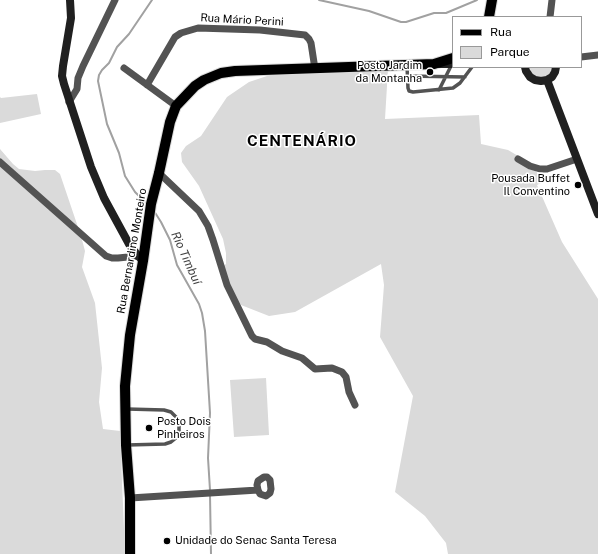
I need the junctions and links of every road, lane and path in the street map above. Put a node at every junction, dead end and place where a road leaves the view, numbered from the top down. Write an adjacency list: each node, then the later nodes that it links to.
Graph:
1 (70, 0): 22 (street)
2 (115, 0): 22 (street)
3 (492, 0): 5 (main road)
4 (552, 0): 6 (street)
5 (488, 16)
6 (550, 16)
7 (598, 55): 8 (street)
8 (582, 56)
9 (452, 62): 10 (main road, Rua Bernardino Monteiro); 17 (lane)
10 (407, 65): 15 (main road, Rua Bernardino Monteiro); 16 (lane)
11 (124, 68): 20 (street)
12 (471, 68): 18 (lane)
13 (525, 68): 19 (street)
14 (556, 68): 19 (street)
15 (315, 69): 20 (street, Rua Mário Perini); 23 (main road, Rua Bernardino Monteiro)
16 (407, 76): 17 (lane); 21 (lane)
17 (445, 76): 18 (lane); 21 (lane)
18 (465, 77): 21 (lane)
19 (547, 80): 25 (street)
20 (147, 85): 23 (street)
21 (439, 90)
22 (69, 102): 29 (street)
23 (176, 106): 27 (main road, Rua Bernardino Monteiro)
24 (518, 159): 25 (street)
25 (577, 159): 28 (street)
26 (0, 162): 29 (street)
27 (159, 173): 29 (main road, Rua Bernardino Monteiro); 30 (street)
28 (598, 214)
29 (140, 258): 31 (main road, Rua Bernardino Monteiro)
30 (355, 405)
31 (125, 409): 32 (main road, Rua Bernardino Monteiro); 32 (lane)
32 (126, 445): 34 (main road, Rua Bernardino Monteiro)
33 (258, 490): 34 (street)
34 (130, 498): 35 (main road, Rua Bernardino Monteiro)
35 (130, 554)

